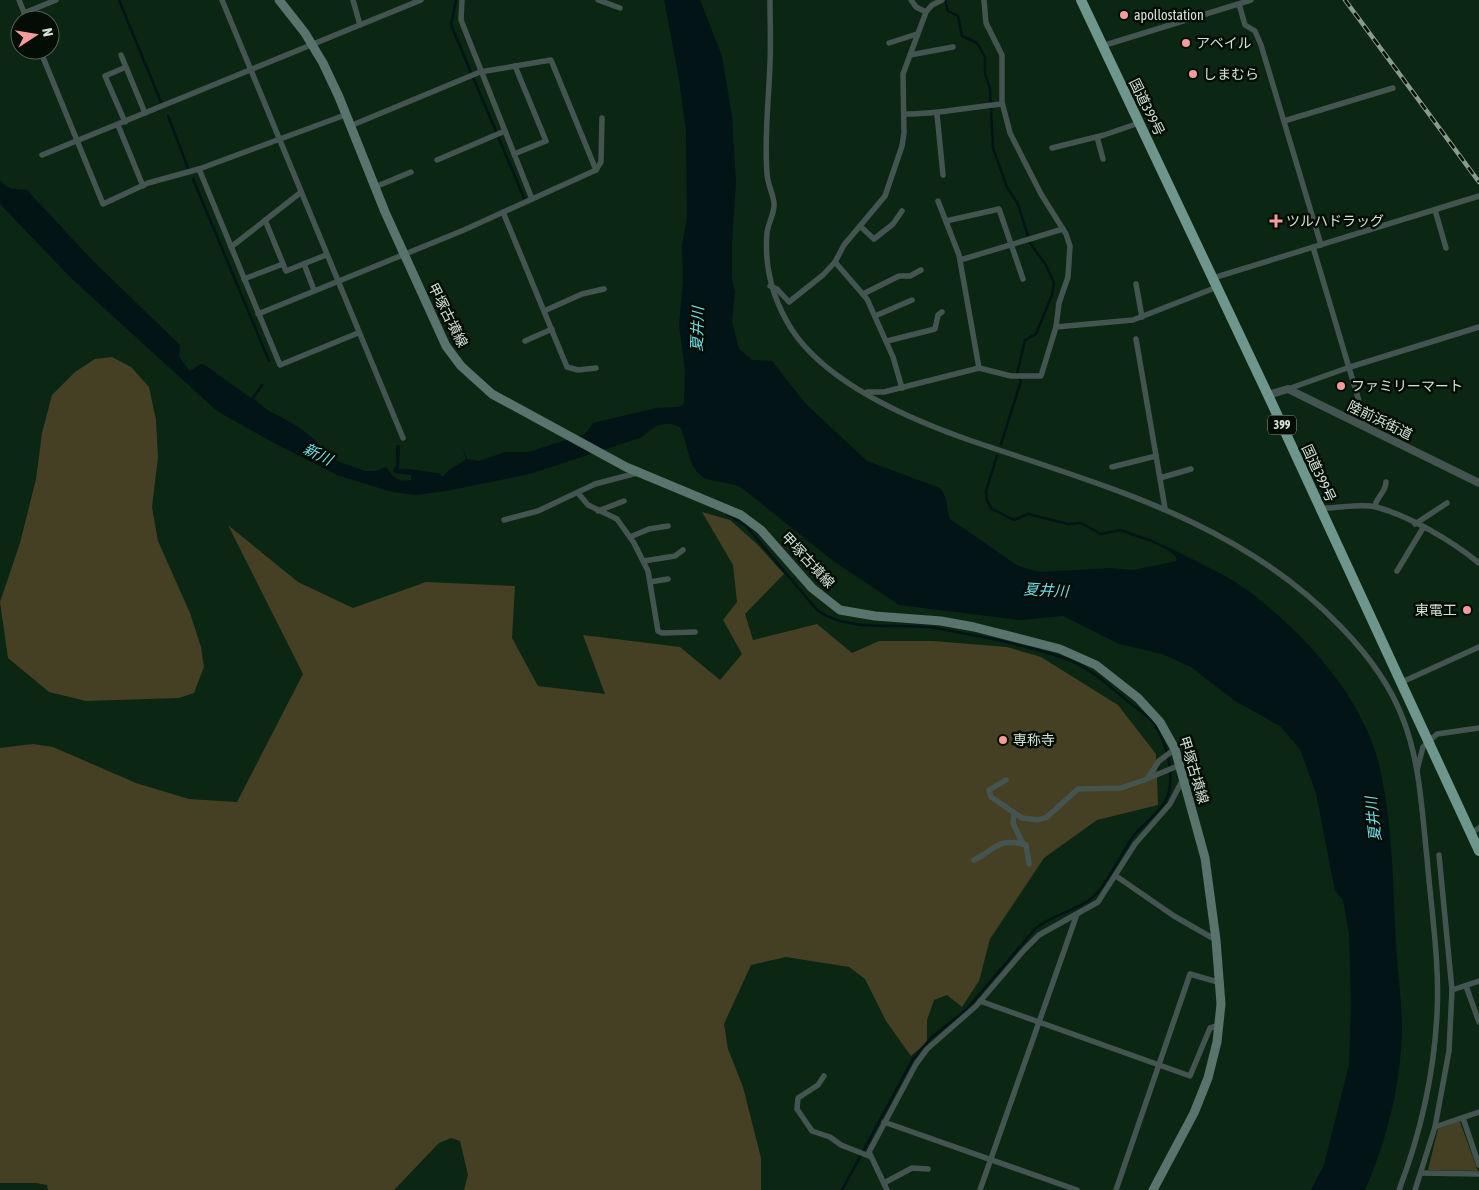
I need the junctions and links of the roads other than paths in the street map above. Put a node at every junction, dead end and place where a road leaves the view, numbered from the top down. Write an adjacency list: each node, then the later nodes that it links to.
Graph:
1 (56, 0): 16 (street)
2 (222, 0): 29 (street)
3 (279, 0): 21 (main road, 甲塚古墳線)
4 (353, 0): 18 (street)
5 (421, 0): 18 (street)
6 (462, 0): 30 (street)
7 (598, 0): 15 (street)
8 (770, 0): 85 (street)
9 (911, 0): 17 (street)
10 (942, 0): 17 (street)
11 (984, 0): 32 (street)
12 (1081, 0): 22 (highway, 国道399号 / 399)
13 (1251, 0): 14 (street)
14 (1239, 4): 22 (street); 38 (street)
15 (620, 8)
16 (31, 10)
17 (926, 12): 19 (street)
18 (360, 25): 21 (street)
19 (917, 34): 20 (street); 25 (street)
20 (888, 43)
21 (312, 45): 29 (street); 36 (main road, 甲塚古墳線)
22 (1102, 46): 40 (highway, 国道399号 / 399)
23 (953, 47): 25 (street)
24 (121, 55): 28 (street)
25 (910, 55): 34 (street)
26 (44, 60): 44 (street)
27 (515, 66): 30 (street); 47 (street); 52 (street)
28 (126, 67): 33 (street); 39 (street)
29 (252, 70): 33 (street); 45 (street)
30 (480, 72): 41 (street); 42 (street)
31 (1393, 88): 38 (street)
32 (1002, 104): 35 (street); 67 (street)
33 (145, 113): 39 (street)
34 (905, 114): 35 (street); 66 (street)
35 (937, 114): 54 (street)
36 (345, 115): 41 (main road, 甲塚古墳線); 45 (street)
37 (602, 118): 52 (street)
38 (1284, 120): 69 (street)
39 (121, 123): 44 (street); 55 (street)
40 (1139, 123): 43 (street); 83 (highway, 国道399号 / 399)
41 (350, 126): 56 (main road, 甲塚古墳線)
42 (505, 131): 47 (street); 50 (street)
43 (1097, 137): 46 (street); 49 (street)
44 (78, 141): 48 (street); 55 (street)
45 (278, 141): 51 (street); 57 (street)
46 (1052, 148)
47 (514, 154): 59 (street)
48 (42, 156)
49 (1104, 159)
50 (437, 160)
51 (199, 169): 55 (street); 70 (street)
52 (596, 170): 59 (street)
53 (411, 172): 56 (street)
54 (943, 175)
55 (143, 186)
56 (375, 187): 73 (main road, 甲塚古墳線)
57 (300, 193): 64 (street); 74 (street)
58 (1479, 196): 61 (street)
59 (532, 199): 63 (street)
60 (938, 201): 65 (street)
61 (1435, 210): 69 (street); 72 (street)
62 (902, 211): 66 (street)
63 (503, 212): 73 (street); 90 (street)
64 (265, 220): 70 (street); 77 (street)
65 (946, 221): 68 (street); 75 (street)
66 (860, 226): 76 (street)
67 (1063, 229): 68 (street); 95 (street)
68 (1011, 244): 75 (street); 81 (street)
69 (1321, 245): 71 (street)
70 (231, 247): 80 (street)
71 (1313, 247): 83 (street); 102 (street)
72 (1446, 248)
73 (404, 254): 82 (street); 114 (main road, 甲塚古墳線)
74 (326, 255): 78 (street); 82 (street)
75 (960, 260): 104 (street)
76 (835, 262): 85 (street); 88 (street)
77 (284, 264): 78 (street); 80 (street)
78 (304, 264): 87 (street)
79 (921, 270): 88 (street)
80 (244, 279): 92 (street)
81 (1023, 279)
82 (337, 281): 87 (street); 98 (street)
83 (1215, 282): 94 (street); 108 (highway, 国道399号 / 399)
84 (1136, 284): 94 (street)
85 (770, 286): 107 (street)
86 (604, 289): 90 (street)
87 (314, 290): 92 (street)
88 (864, 294): 93 (street)
89 (912, 300): 93 (street)
90 (544, 311): 97 (street)
91 (942, 312): 101 (street)
92 (258, 314): 98 (street)
93 (875, 316): 101 (street)
94 (1142, 317): 95 (street)
95 (1056, 327): 104 (street)
96 (1479, 327): 102 (street)
97 (552, 329): 100 (street); 103 (street)
98 (358, 333): 110 (street)
99 (1136, 339): 111 (street)
100 (525, 341)
101 (887, 341): 105 (street)
102 (1350, 367): 106 (street); 109 (street)
103 (596, 368)
104 (979, 368): 105 (street)
105 (902, 388): 107 (street)
106 (1288, 389): 108 (street); 109 (street, 陸前浜街道)
107 (864, 392): 122 (street)
108 (1268, 395): 123 (highway, 国道399号 / 399)
109 (1367, 428): 117 (street, 陸前浜街道)
110 (402, 438)
111 (1156, 456): 112 (street); 115 (street)
112 (1112, 467)
113 (1191, 469): 115 (street)
114 (637, 472): 118 (street); 141 (main road, 甲塚古墳線)
115 (1160, 478): 122 (street)
116 (1386, 482): 121 (street)
117 (1479, 483)
118 (578, 493): 124 (street); 125 (street)
119 (624, 501): 124 (street)
120 (1447, 502): 126 (street)
121 (1375, 506): 123 (street); 126 (street)
122 (1165, 508): 143 (street)
123 (1320, 510): 138 (highway, 国道399号 / 399)
124 (597, 511): 129 (street)
125 (504, 520)
126 (1415, 524): 128 (street)
127 (668, 526): 129 (street)
128 (1424, 528): 132 (street); 133 (street)
129 (630, 536): 131 (street)
130 (683, 550): 131 (street)
131 (644, 562): 135 (street)
132 (1479, 563)
133 (1397, 571)
134 (668, 579): 135 (street)
135 (650, 582): 136 (street)
136 (695, 632)
137 (1479, 647): 138 (street)
138 (1402, 682): 140 (highway, 国道399号 / 399)
139 (1479, 728): 140 (street)
140 (1429, 740): 143 (street); 148 (highway, 国道399号 / 399)
141 (1172, 751): 142 (main road, 甲塚古墳線); 145 (street)
142 (1177, 766): 144 (main road, 甲塚古墳線); 145 (street)
143 (1417, 771): 183 (street)
144 (1183, 777): 154 (street); 156 (main road, 甲塚古墳線)
145 (1150, 778): 147 (street)
146 (1006, 780): 147 (street)
147 (1014, 813): 149 (street)
148 (1475, 831): 150 (highway, 国道399号 / 399)
149 (1023, 844): 152 (street); 153 (street)
150 (1479, 851)
151 (1439, 855): 160 (street)
152 (974, 860)
153 (1029, 864)
154 (1116, 876): 155 (street); 156 (street)
155 (1077, 914): 161 (street); 162 (street)
156 (1216, 940): 158 (main road, 甲塚古墳線)
157 (1479, 981): 159 (street)
158 (1221, 983): 164 (main road, 甲塚古墳線); 165 (street)
159 (1466, 986): 160 (street); 163 (street)
160 (1452, 990): 170 (street)
161 (980, 1001): 162 (street); 169 (street)
162 (1039, 1022): 165 (street); 172 (street)
163 (1479, 1022)
164 (1220, 1025): 165 (street); 182 (main road, 甲塚古墳線)
165 (1159, 1066): 181 (street)
166 (824, 1076): 171 (street)
167 (1479, 1112): 168 (street)
168 (1463, 1118): 170 (street); 173 (street)
169 (884, 1122): 171 (street); 172 (street)
170 (1435, 1126): 175 (street)
171 (865, 1155): 177 (street)
172 (991, 1159): 179 (street); 180 (street)
173 (1479, 1165)
174 (928, 1169): 177 (street)
175 (1421, 1173): 176 (street); 184 (street)
176 (1479, 1174)
177 (884, 1183): 178 (street)
178 (887, 1190)
179 (980, 1190)
180 (1077, 1190)
181 (1116, 1190)
182 (1153, 1190)
183 (1399, 1190)
184 (1415, 1190)

